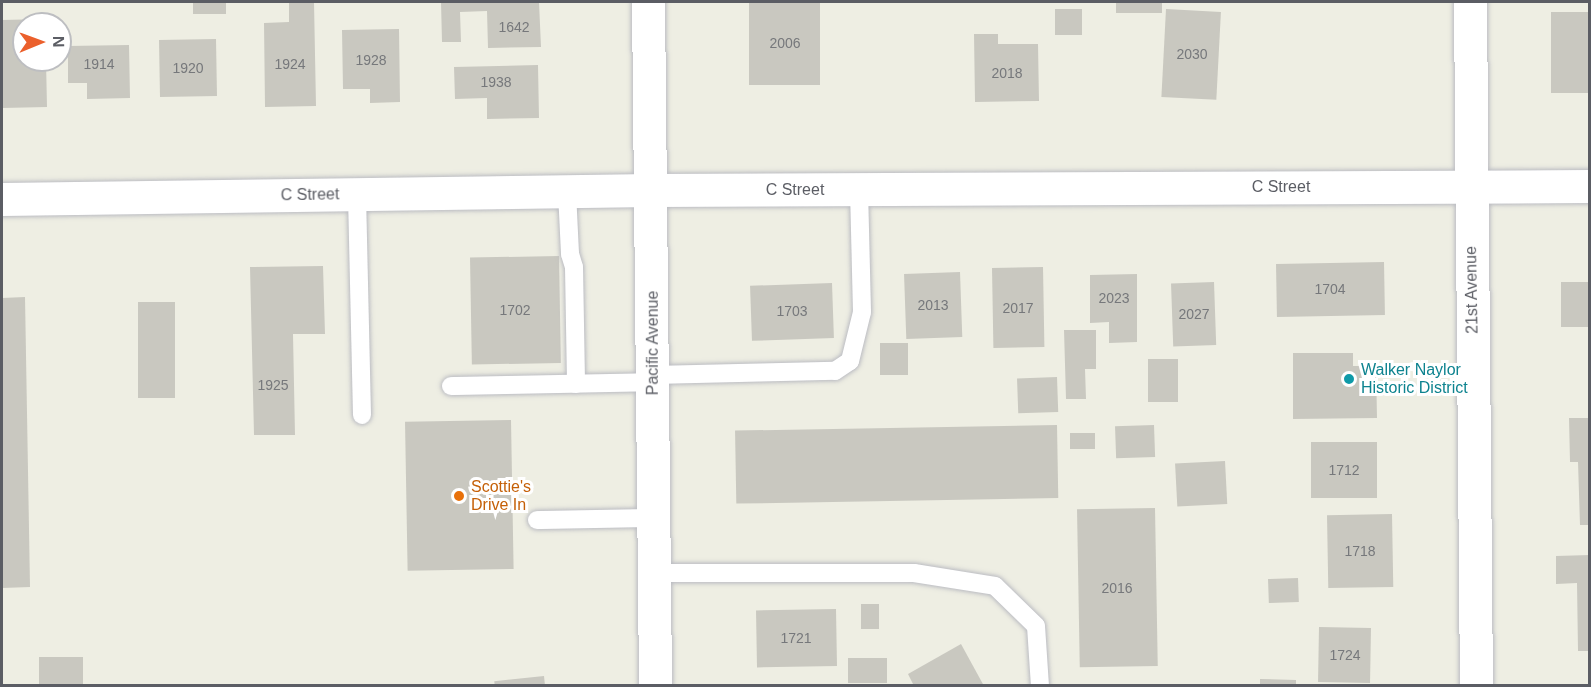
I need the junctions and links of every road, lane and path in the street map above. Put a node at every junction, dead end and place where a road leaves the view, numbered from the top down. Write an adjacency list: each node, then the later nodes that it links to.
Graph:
1 (648, 2): 5 (street, Pacific Avenue)
2 (1470, 2): 3 (street, 21st Avenue)
3 (1472, 186): 4 (street, C Street); 6 (street, C Street); 19 (street, 21st Avenue)
4 (1590, 186)
5 (651, 190): 6 (street, C Street); 7 (street, C Street); 10 (street, Pacific Avenue)
6 (859, 190): 10 (lane)
7 (567, 192): 8 (street, C Street); 11 (lane)
8 (357, 195): 9 (street, C Street); 13 (lane)
9 (2, 199)
10 (653, 379): 11 (lane); 14 (street, Pacific Avenue)
11 (576, 384): 12 (lane)
12 (451, 386)
13 (362, 415)
14 (654, 518): 15 (lane); 16 (street, Pacific Avenue)
15 (537, 520)
16 (654, 573): 17 (street, Pacific Avenue); 18 (lane)
17 (655, 686)
18 (1040, 686)
19 (1476, 686)

